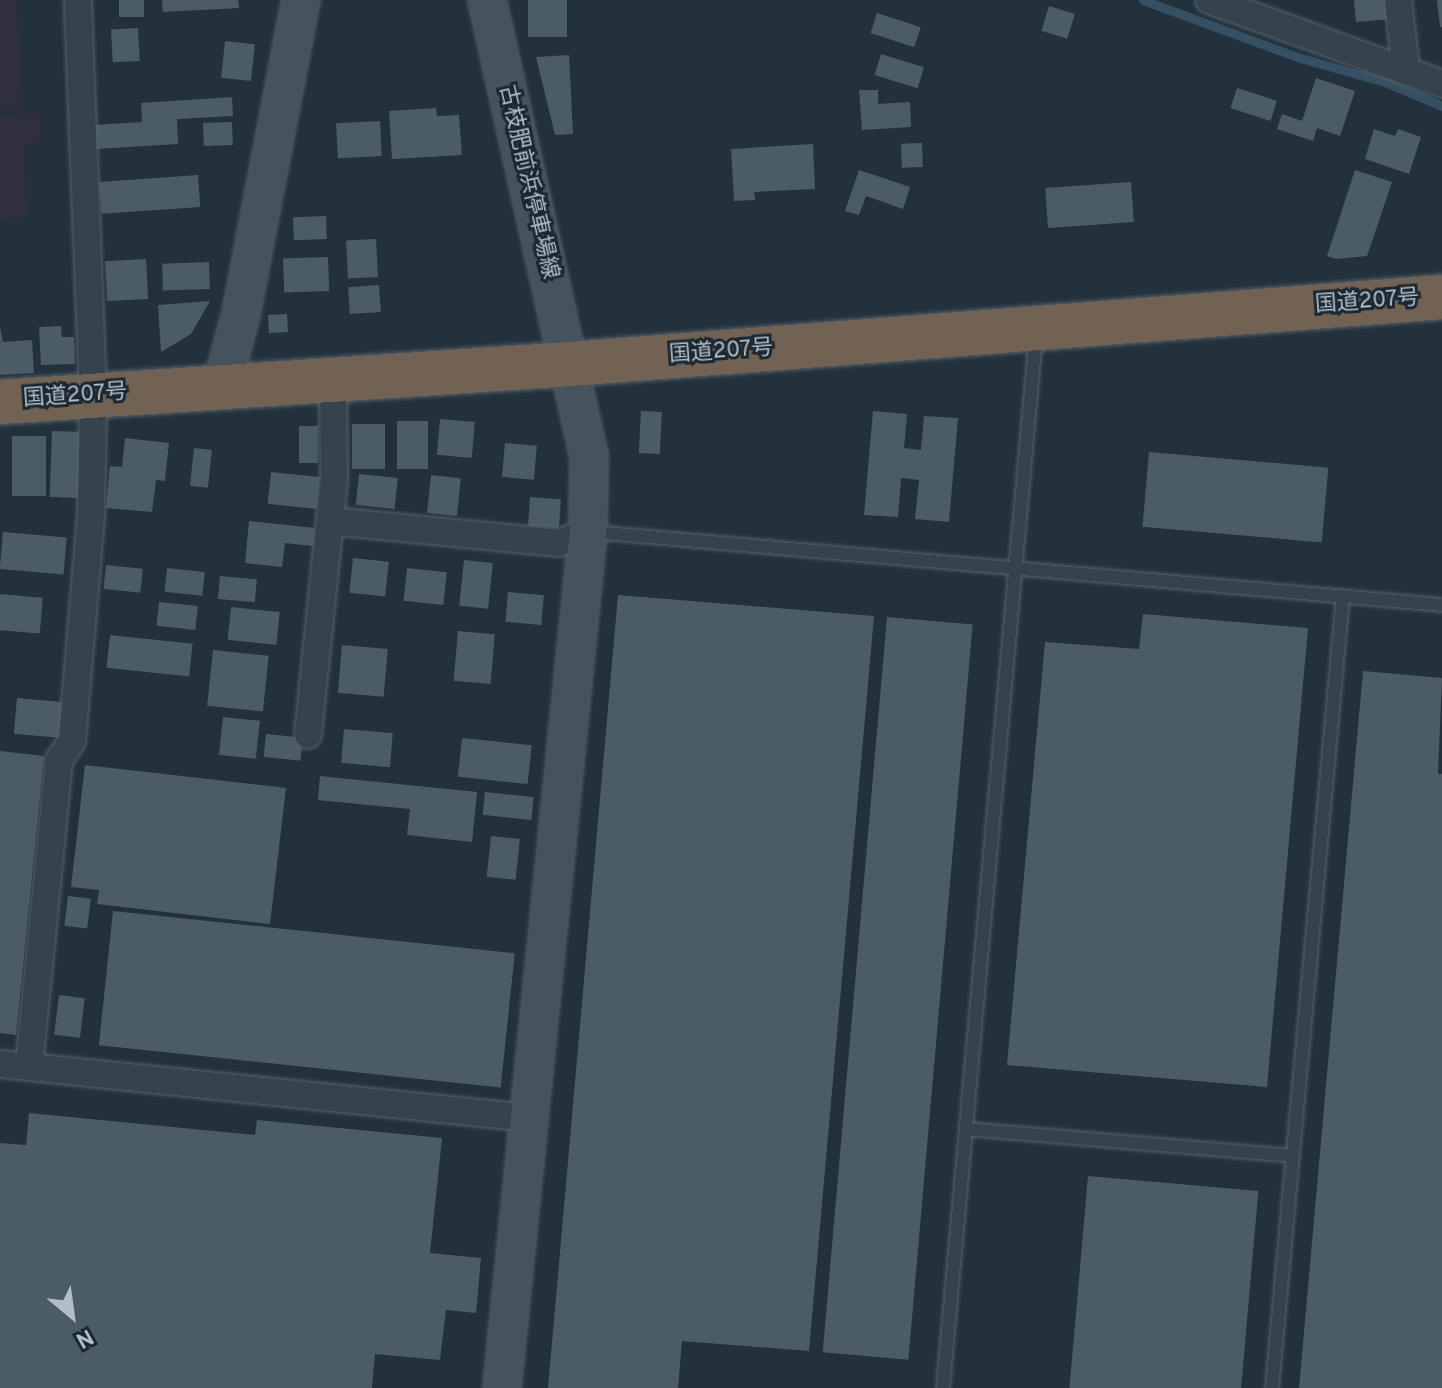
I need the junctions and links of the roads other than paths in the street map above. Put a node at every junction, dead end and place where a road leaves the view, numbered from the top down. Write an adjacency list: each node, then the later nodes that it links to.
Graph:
1 (78, 0): 13 (street)
2 (301, 0): 12 (street)
3 (487, 0): 10 (street, 古枝肥前浜停車場線)
4 (1209, 0): 6 (street)
5 (1398, 0): 6 (street)
6 (1406, 69): 7 (street)
7 (1442, 84)
8 (1442, 297): 9 (highway, 国道207号)
9 (1036, 328): 10 (highway, 国道207号); 17 (lane)
10 (570, 364): 11 (highway, 国道207号); 16 (street, 古枝肥前浜停車場線)
11 (333, 378): 12 (highway, 国道207号); 15 (street)
12 (222, 385): 13 (highway, 国道207号)
13 (93, 395): 14 (highway, 国道207号); 22 (street)
14 (0, 402)
15 (330, 521): 16 (street); 20 (street)
16 (588, 531): 17 (lane); 23 (street, 古枝肥前浜停車場線)
17 (1015, 568): 18 (lane); 24 (lane)
18 (1343, 596): 19 (lane); 25 (lane)
19 (1442, 605)
20 (308, 735)
21 (0, 1064): 22 (street)
22 (29, 1067): 23 (street)
23 (529, 1118): 26 (street, 古枝肥前浜停車場線)
24 (966, 1129): 25 (lane); 27 (lane)
25 (1293, 1156): 28 (lane)
26 (502, 1388)
27 (943, 1388)
28 (1272, 1388)

